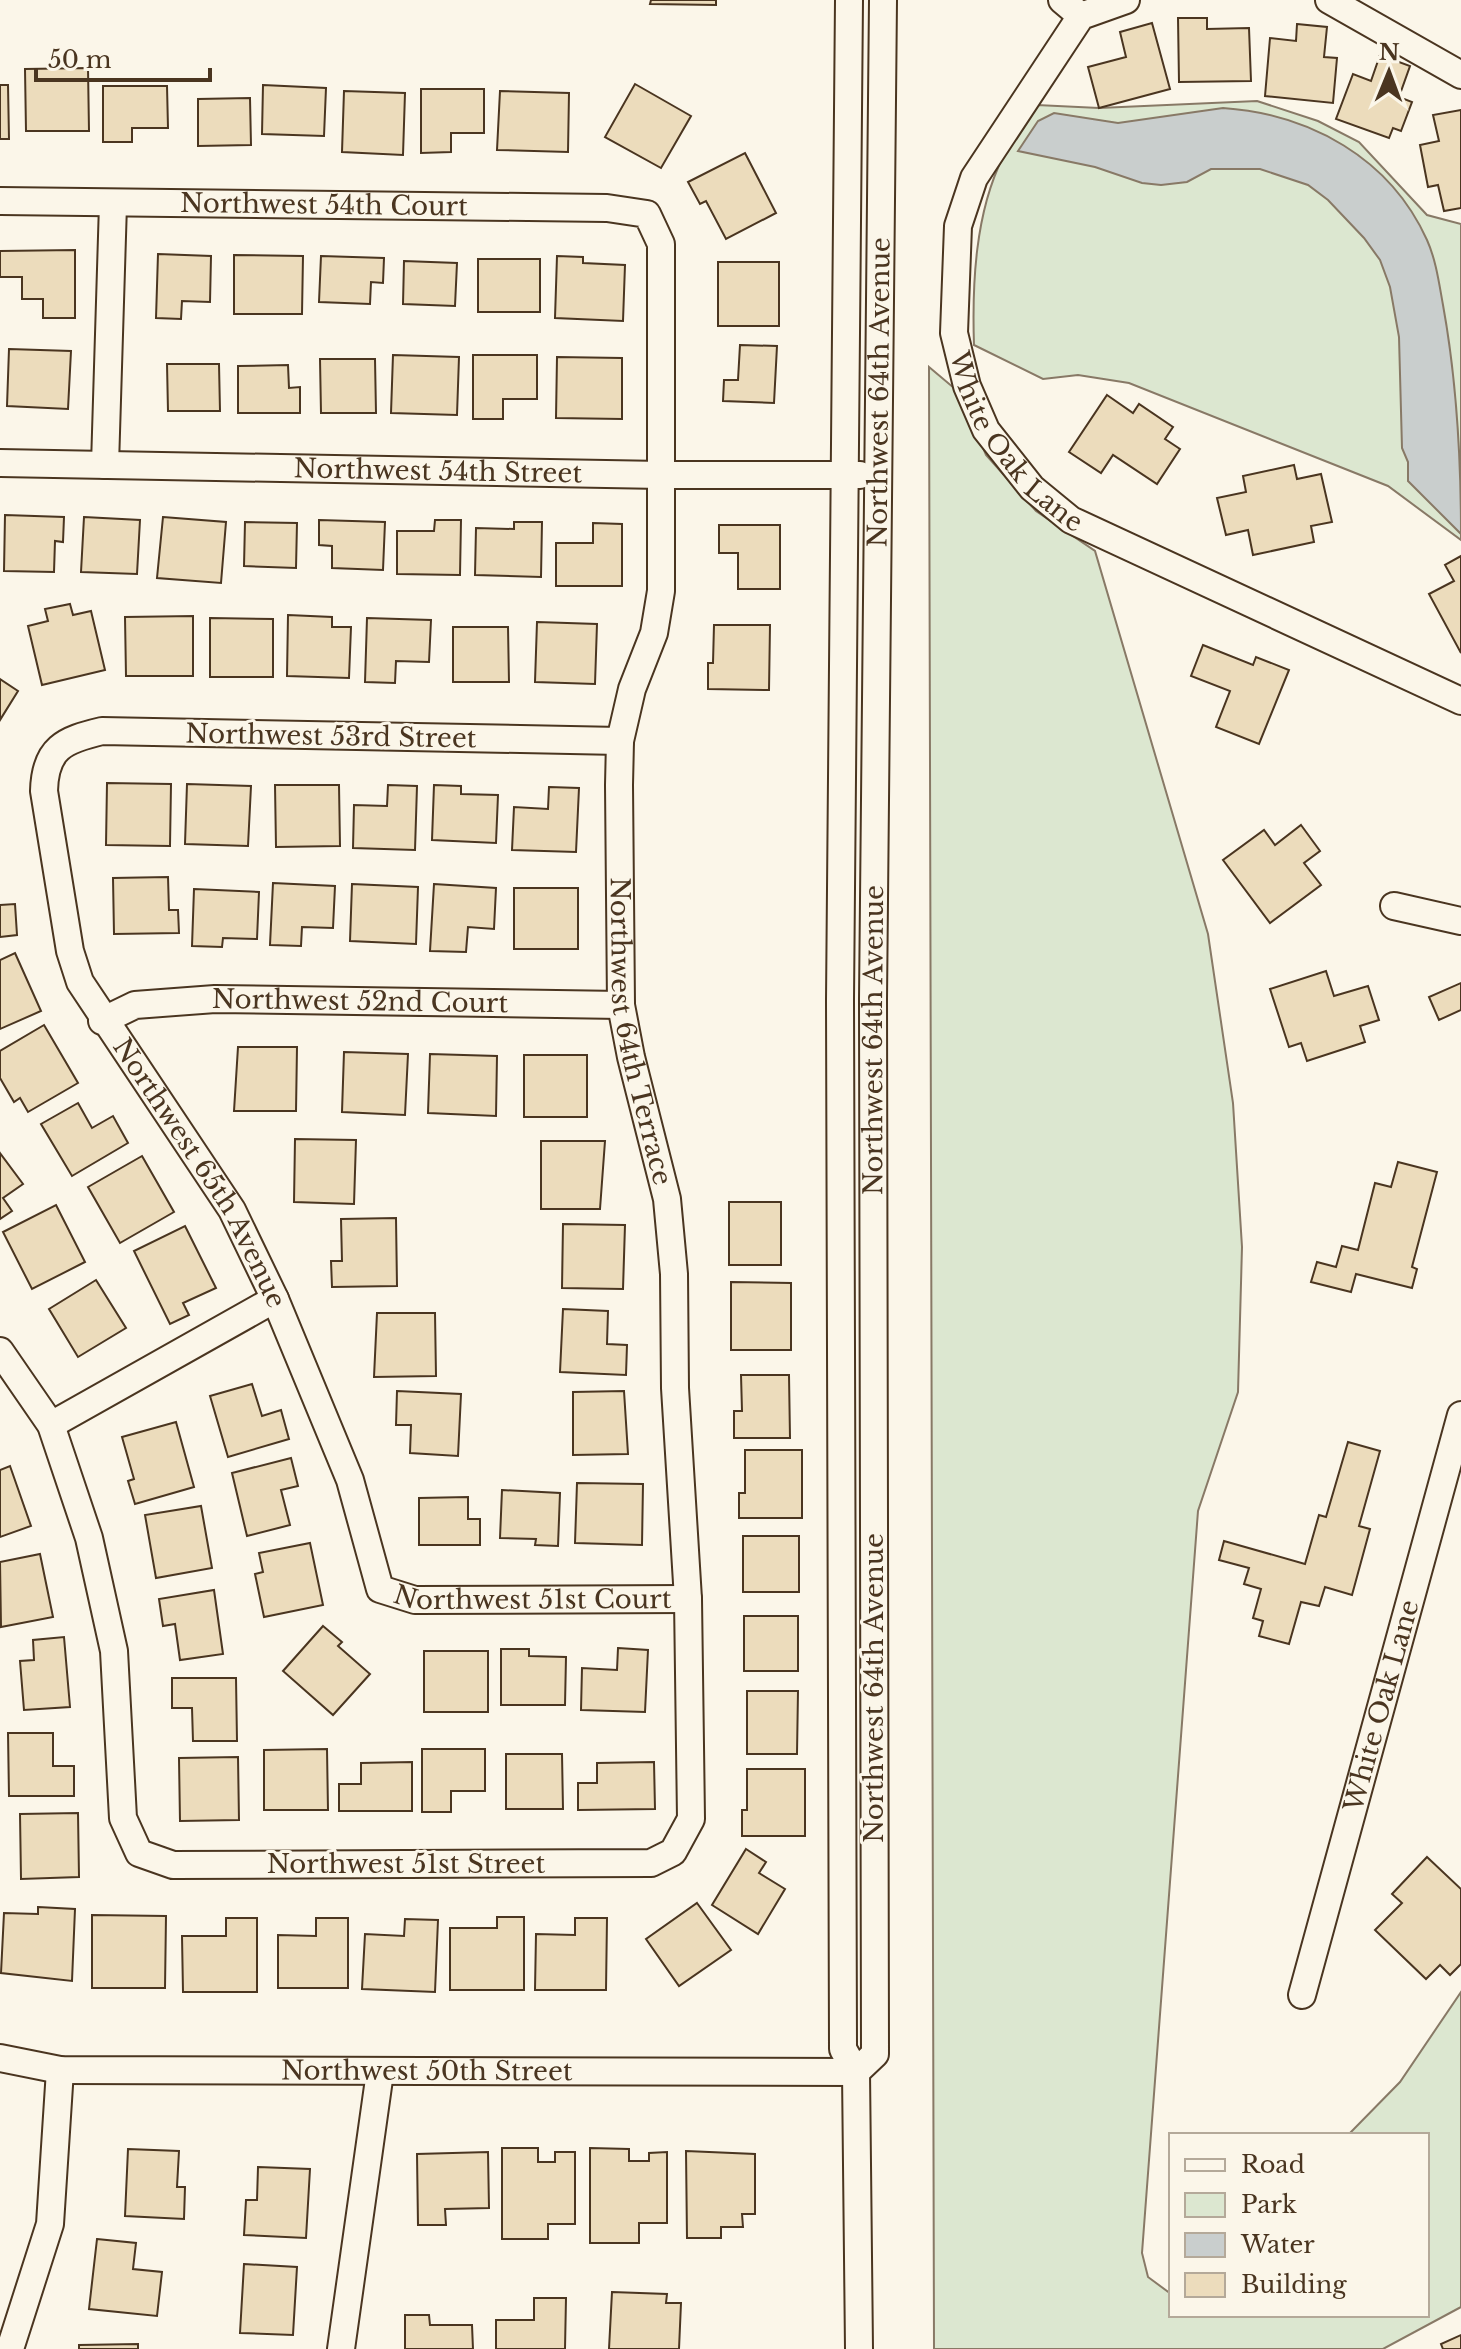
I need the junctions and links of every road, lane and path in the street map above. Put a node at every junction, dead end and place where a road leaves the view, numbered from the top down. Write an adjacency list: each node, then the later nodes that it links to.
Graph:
1 (849, 0): 13 (street, Northwest 64th Avenue)
2 (883, 0): 14 (street, Northwest 64th Avenue)
3 (1126, 0): 5 (street, White Oak Lane)
4 (1329, 0): 6 (street)
5 (1072, 8): 15 (street, White Oak Lane)
6 (1461, 75)
7 (0, 201): 8 (street, Northwest 54th Court)
8 (113, 204): 9 (street, Northwest 54th Court); 11 (street)
9 (647, 214): 12 (street, Northwest 64th Terrace)
10 (0, 463): 11 (street, Northwest 54th Street)
11 (105, 465): 12 (street, Northwest 54th Street)
12 (662, 475): 13 (street, Northwest 54th Street); 16 (street, Northwest 64th Terrace)
13 (844, 475): 14 (street, Northwest 54th Street); 33 (street, Northwest 64th Avenue)
14 (877, 475): 33 (street, Northwest 64th Avenue)
15 (1461, 701)
16 (620, 741): 17 (street, Northwest 53rd Street); 20 (street, Northwest 64th Terrace)
17 (50, 758): 21 (street, Northwest 65th Avenue)
18 (1394, 906): 19 (street)
19 (1461, 921)
20 (621, 1005): 21 (street, Northwest 52nd Court); 27 (street, Northwest 64th Terrace)
21 (102, 1021): 22 (street, Northwest 65th Avenue)
22 (275, 1299): 25 (street); 26 (street, Northwest 65th Avenue)
23 (0, 1351): 25 (street)
24 (1461, 1415): 29 (street, White Oak Lane)
25 (51, 1425): 28 (street, Northwest 51st Street)
26 (380, 1589): 27 (street, Northwest 51st Court)
27 (688, 1599): 28 (street, Northwest 64th Terrace)
28 (673, 1852)
29 (1302, 1995)
30 (0, 2058): 31 (street, Northwest 50th Street)
31 (60, 2070): 32 (street, Northwest 50th Street); 34 (street)
32 (380, 2072): 33 (street, Northwest 50th Street); 35 (street)
33 (856, 2072): 36 (street, Northwest 64th Avenue)
34 (10, 2349)
35 (341, 2349)
36 (859, 2349)

